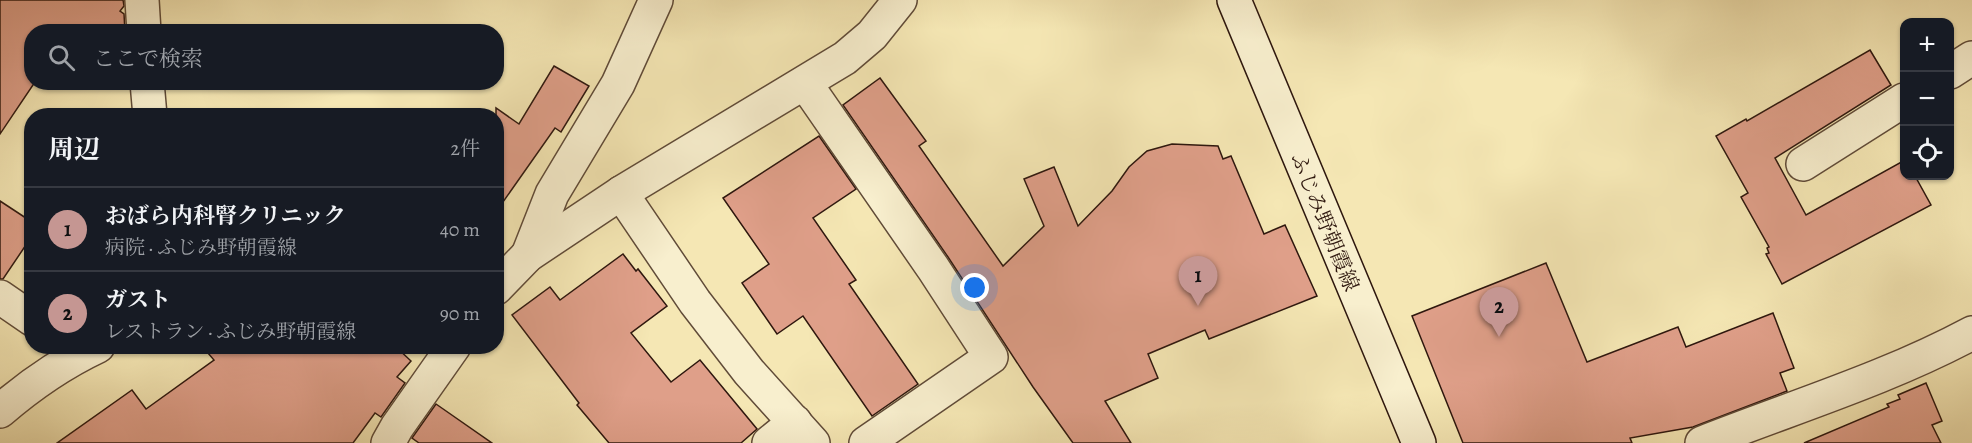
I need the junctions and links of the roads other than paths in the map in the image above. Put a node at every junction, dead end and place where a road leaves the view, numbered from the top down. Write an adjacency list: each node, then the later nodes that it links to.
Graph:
1 (142, 0): 5 (street)
2 (656, 0): 14 (street)
3 (900, 0): 8 (street)
4 (1234, 0): 26 (street, ふじみ野朝霞線)
5 (144, 24)
6 (1972, 58): 7 (street)
7 (1954, 69)
8 (805, 83): 13 (street); 25 (street)
9 (148, 90): 11 (street)
10 (1900, 103): 12 (street)
11 (149, 108)
12 (1803, 164)
13 (621, 193): 14 (street); 22 (street)
14 (528, 255): 15 (street)
15 (504, 280)
16 (0, 297): 17 (street)
17 (24, 313)
18 (1972, 333): 27 (street)
19 (76, 354): 21 (street)
20 (448, 354): 23 (street)
21 (0, 411)
22 (804, 433): 24 (street)
23 (388, 443)
24 (769, 443)
25 (866, 443)
26 (1419, 443)
27 (1702, 443)

